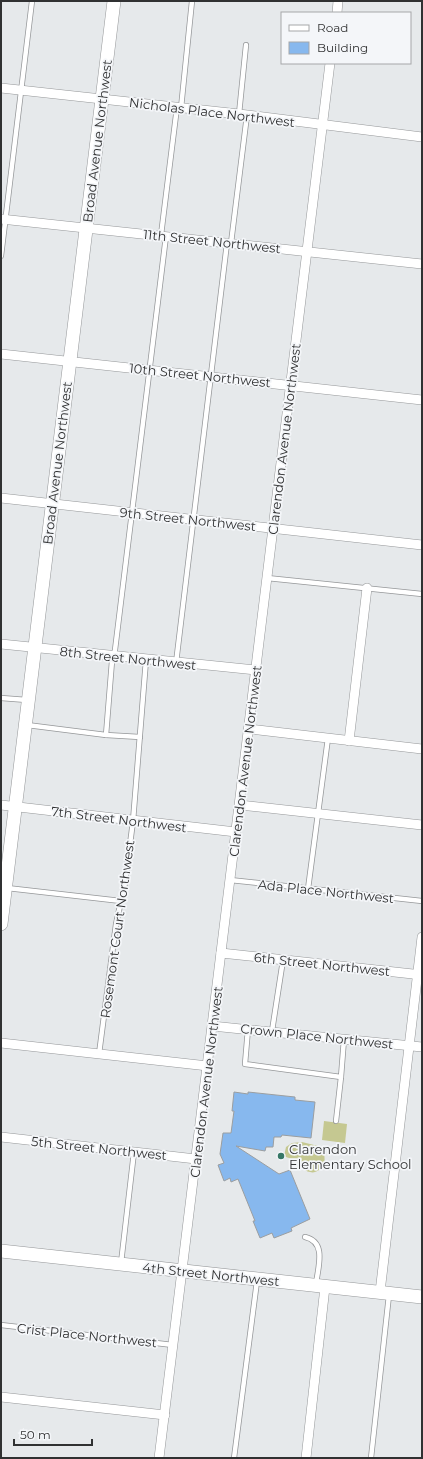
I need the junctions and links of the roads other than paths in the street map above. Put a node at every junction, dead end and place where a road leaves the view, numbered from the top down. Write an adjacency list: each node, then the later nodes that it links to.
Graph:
1 (32, 1): 9 (lane)
2 (114, 1): 10 (street, Broad Avenue Northwest)
3 (192, 1): 11 (lane)
4 (338, 1): 5 (street)
5 (337, 12)
6 (246, 45): 12 (lane)
7 (330, 64): 13 (street, Clarendon Avenue Northwest)
8 (1, 88): 9 (street, Nicholas Place Northwest)
9 (21, 90): 10 (street, Nicholas Place Northwest); 15 (lane)
10 (102, 99): 11 (street, Nicholas Place Northwest); 16 (street, Broad Avenue Northwest)
11 (179, 108): 12 (street, Nicholas Place Northwest); 17 (lane)
12 (243, 115): 13 (street, Nicholas Place Northwest); 18 (lane)
13 (322, 125): 14 (street, Nicholas Place Northwest); 19 (street, Clarendon Avenue Northwest)
14 (422, 137)
15 (3, 219): 16 (street, 11th Street Northwest); 20 (lane)
16 (86, 228): 17 (street, 11th Street Northwest); 23 (street, Broad Avenue Northwest)
17 (163, 235): 18 (street, 11th Street Northwest); 24 (lane)
18 (229, 242): 19 (street, 11th Street Northwest); 25 (lane)
19 (307, 251): 21 (street, 11th Street Northwest); 26 (street, Clarendon Avenue Northwest)
20 (1, 256)
21 (422, 264)
22 (1, 354): 23 (street, 10th Street Northwest)
23 (70, 361): 24 (street, 10th Street Northwest); 29 (street, Broad Avenue Northwest)
24 (149, 370): 25 (street, 10th Street Northwest); 30 (lane)
25 (211, 376): 26 (street, 10th Street Northwest); 31 (lane)
26 (291, 385): 27 (street, 10th Street Northwest); 32 (street, Clarendon Avenue Northwest)
27 (422, 400)
28 (1, 498): 29 (street, 9th Street Northwest)
29 (52, 504): 30 (street, 9th Street Northwest); 38 (street, Broad Avenue Northwest)
30 (133, 513): 31 (street, 9th Street Northwest); 39 (lane)
31 (193, 520): 32 (street, 9th Street Northwest); 41 (lane)
32 (274, 528): 33 (street, 9th Street Northwest); 34 (street, Clarendon Avenue Northwest)
33 (422, 545)
34 (267, 578): 35 (lane); 42 (street, Clarendon Avenue Northwest)
35 (368, 588): 36 (lane); 50 (street)
36 (422, 594)
37 (1, 644): 38 (street, 8th Street Northwest)
38 (35, 648): 39 (street, 8th Street Northwest); 44 (street, Broad Avenue Northwest)
39 (113, 656): 40 (street, 8th Street Northwest); 47 (lane)
40 (146, 660): 41 (street, 8th Street Northwest); 48 (lane, Rosemont Court Northwest)
41 (176, 662): 42 (street, 8th Street Northwest)
42 (256, 670): 46 (street, Clarendon Avenue Northwest)
43 (1, 698): 44 (lane)
44 (28, 700): 45 (street, Broad Avenue Northwest)
45 (25, 725): 47 (lane); 54 (street, Broad Avenue Northwest)
46 (249, 729): 49 (street); 53 (street, Clarendon Avenue Northwest)
47 (106, 735): 48 (lane)
48 (140, 737): 56 (lane, Rosemont Court Northwest)
49 (328, 738): 50 (street); 55 (lane)
50 (349, 741): 51 (street)
51 (422, 749)
52 (1, 805): 54 (street, 7th Street Northwest)
53 (240, 805): 55 (street); 58 (street, Clarendon Avenue Northwest)
54 (15, 807): 56 (street, 7th Street Northwest); 60 (street, Broad Avenue Northwest)
55 (319, 814): 57 (street); 61 (lane)
56 (133, 821): 58 (street, 7th Street Northwest); 62 (lane, Rosemont Court Northwest)
57 (422, 825)
58 (236, 832): 59 (street, Clarendon Avenue Northwest)
59 (230, 880): 61 (lane, Ada Place Northwest); 66 (street, Clarendon Avenue Northwest)
60 (3, 887): 62 (lane); 64 (street, Broad Avenue Northwest)
61 (308, 889): 63 (lane, Ada Place Northwest)
62 (121, 900): 76 (lane, Rosemont Court Northwest)
63 (422, 901)
64 (1, 924)
65 (422, 937): 68 (street)
66 (222, 953): 67 (street, 6th Street Northwest); 69 (street, Clarendon Avenue Northwest)
67 (283, 960): 68 (street, 6th Street Northwest); 71 (lane)
68 (420, 975): 74 (street)
69 (212, 1026): 70 (street, Crown Place Northwest); 77 (street, Clarendon Avenue Northwest)
70 (248, 1029): 71 (street, Crown Place Northwest); 78 (lane)
71 (272, 1031): 72 (street, Crown Place Northwest)
72 (344, 1039): 74 (street, Crown Place Northwest); 78 (lane)
73 (1, 1043): 76 (street)
74 (408, 1046): 75 (street, Crown Place Northwest); 89 (street)
75 (422, 1047)
76 (99, 1054): 77 (street)
77 (208, 1066): 82 (street, Clarendon Avenue Northwest)
78 (341, 1077): 79 (lane)
79 (336, 1121)
80 (1, 1137): 81 (street, 5th Street Northwest)
81 (134, 1152): 82 (street, 5th Street Northwest); 85 (lane)
82 (196, 1159): 86 (street, Clarendon Avenue Northwest)
83 (305, 1237): 88 (lane)
84 (1, 1251): 85 (street, 4th Street Northwest)
85 (121, 1264): 86 (street, 4th Street Northwest)
86 (182, 1271): 87 (street, 4th Street Northwest); 92 (street, Clarendon Avenue Northwest)
87 (257, 1279): 88 (street, 4th Street Northwest); 96 (lane)
88 (321, 1286): 89 (street, 4th Street Northwest); 97 (street)
89 (385, 1293): 90 (street, 4th Street Northwest); 98 (lane)
90 (422, 1297)
91 (1, 1325): 92 (lane, Crist Place Northwest)
92 (173, 1345): 94 (street, Clarendon Avenue Northwest)
93 (1, 1397): 94 (street)
94 (165, 1415): 95 (street, Clarendon Avenue Northwest)
95 (159, 1458)
96 (234, 1458)
97 (306, 1458)
98 (371, 1458)

